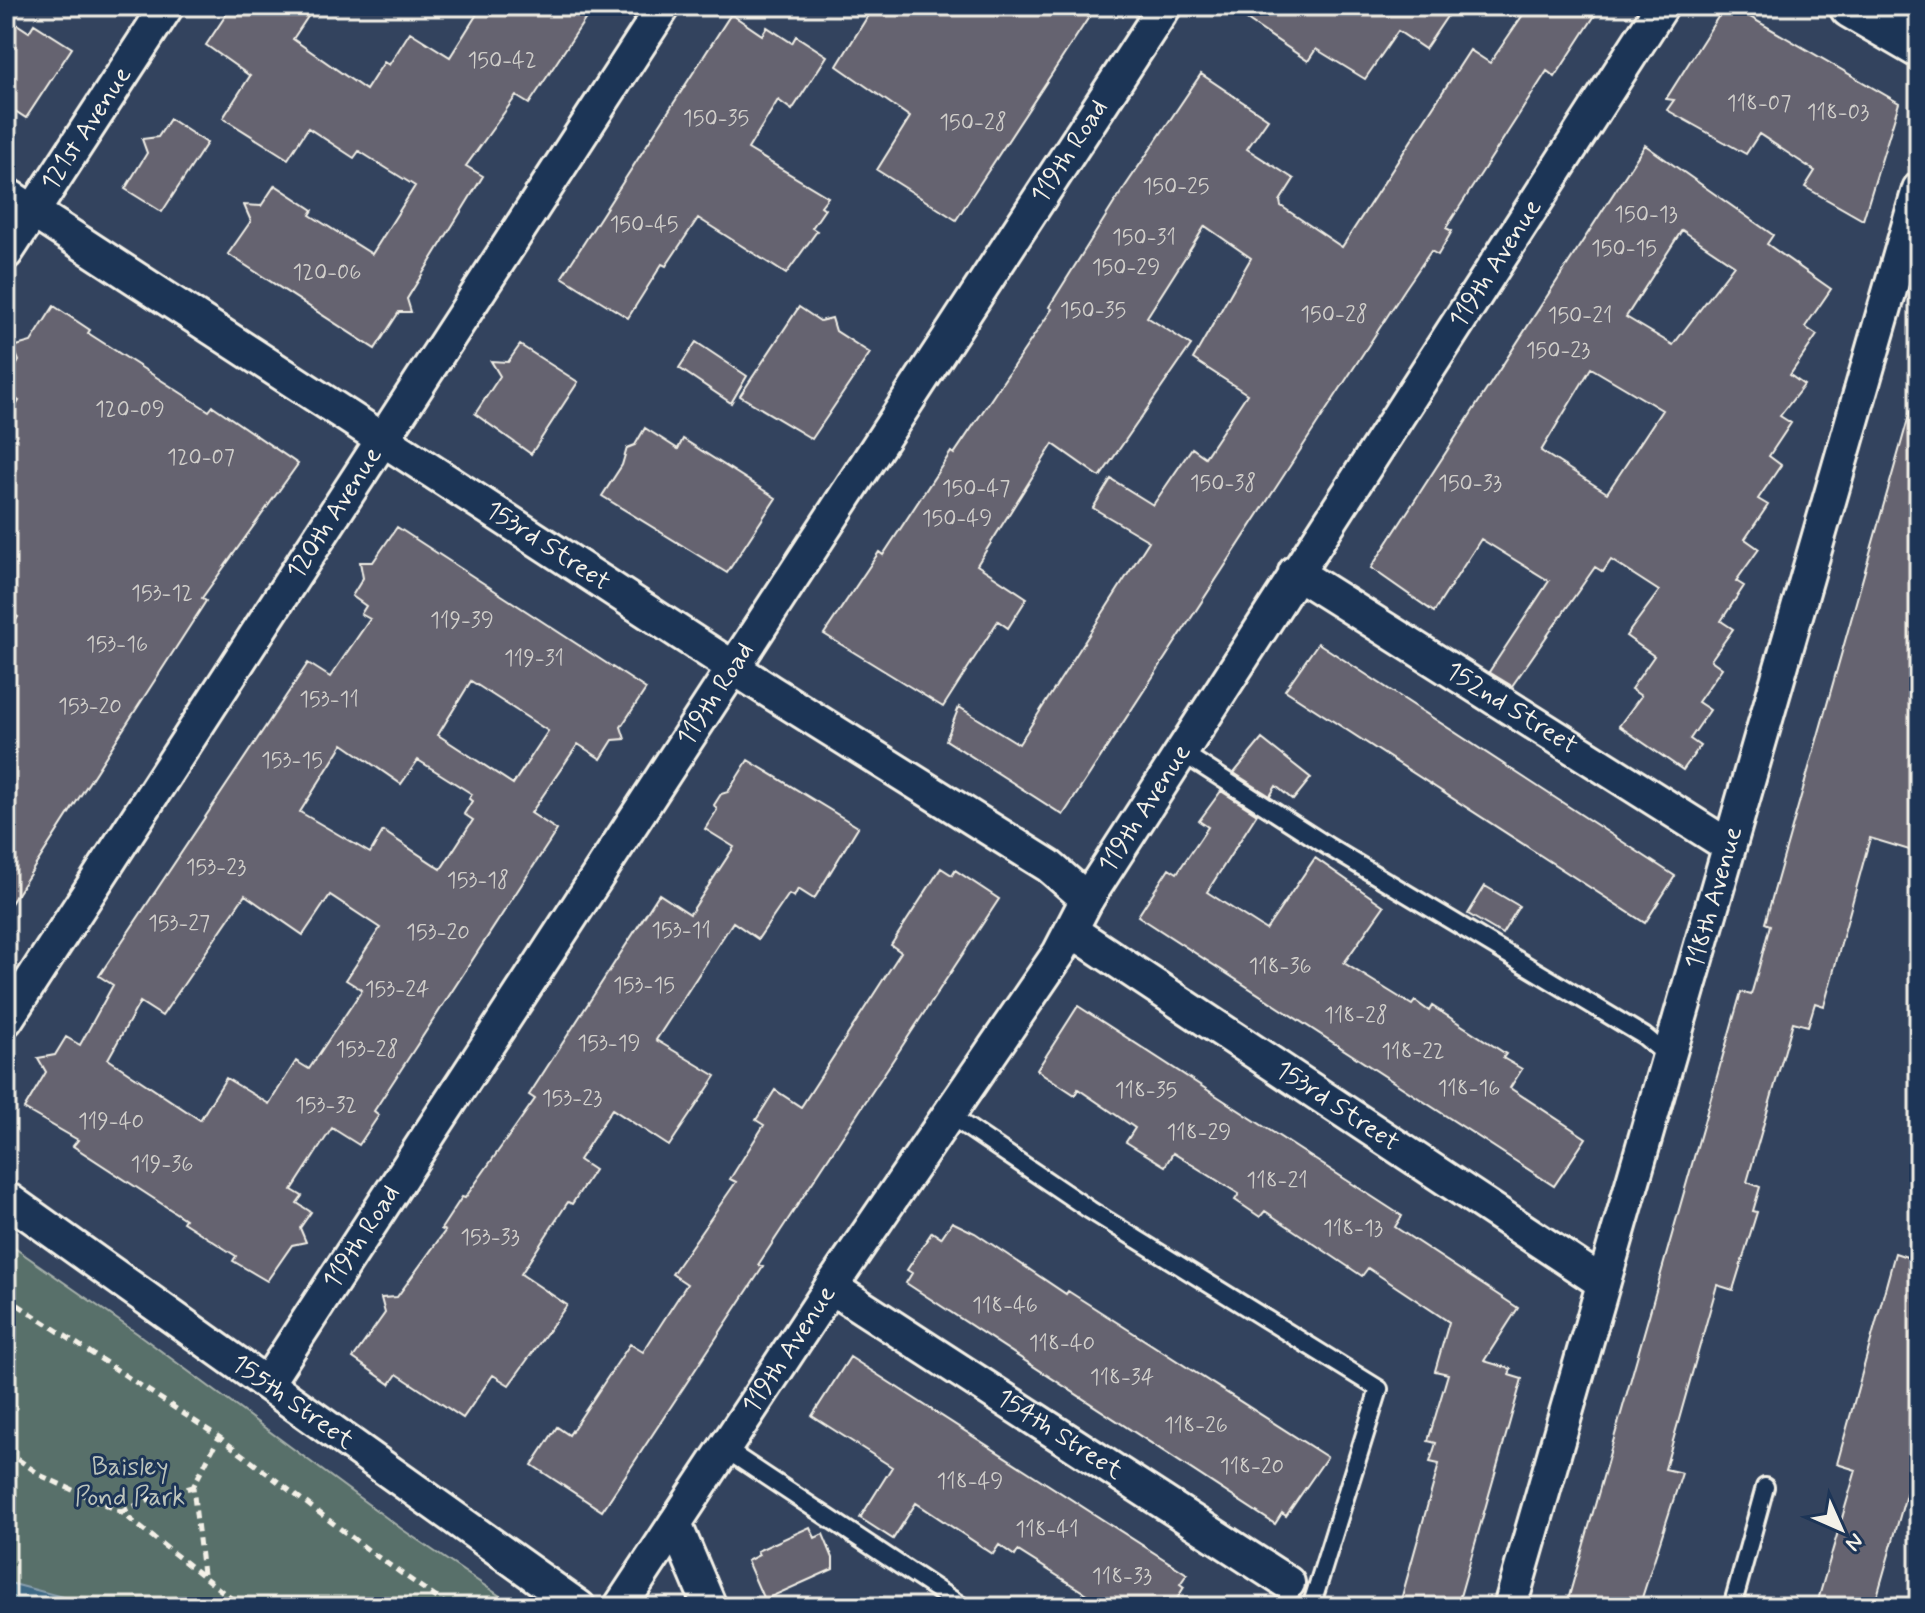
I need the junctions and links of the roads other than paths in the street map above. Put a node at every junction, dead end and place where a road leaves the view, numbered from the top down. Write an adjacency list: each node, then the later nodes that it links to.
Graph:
1 (167, 6): 9 (street, 121st Avenue)
2 (664, 6): 11 (street, 120th Avenue)
3 (1165, 6): 13 (street, 119th Road)
4 (1662, 6): 12 (street, 119th Avenue)
5 (1852, 6): 6 (main road)
6 (1919, 45)
7 (1919, 189): 15 (street, 118th Avenue)
8 (6, 194): 9 (street, 153rd Street)
9 (33, 212): 10 (street, 121st Avenue); 11 (street, 153rd Street)
10 (6, 253)
11 (384, 439): 13 (street, 153rd Street); 18 (street, 120th Avenue)
12 (1295, 572): 14 (street, 119th Avenue); 15 (street, 152nd Street)
13 (734, 667): 16 (street, 153rd Street); 24 (street, 119th Road)
14 (1181, 752): 16 (street, 119th Avenue); 19 (lane)
15 (1729, 846): 19 (street, 118th Avenue)
16 (1087, 899): 17 (street, 119th Avenue)
17 (1072, 931): 20 (street, 119th Avenue); 22 (street, 153rd Street)
18 (6, 1020)
19 (1668, 1056): 22 (street, 118th Avenue)
20 (948, 1114): 23 (street, 119th Avenue); 33 (lane)
21 (6, 1198): 24 (street, 155th Street)
22 (1603, 1283): 34 (street, 118th Avenue)
23 (831, 1287): 25 (street, 119th Avenue); 28 (street, 154th Street)
24 (267, 1383): 29 (street, 155th Street)
25 (725, 1449): 27 (street, 119th Avenue); 32 (lane)
26 (1765, 1487): 35 (lane)
27 (675, 1524): 30 (street, 119th Avenue); 31 (street)
28 (1288, 1583): 33 (lane)
29 (579, 1607)
30 (620, 1607)
31 (710, 1607)
32 (963, 1607)
33 (1310, 1607)
34 (1510, 1607)
35 (1732, 1607)

